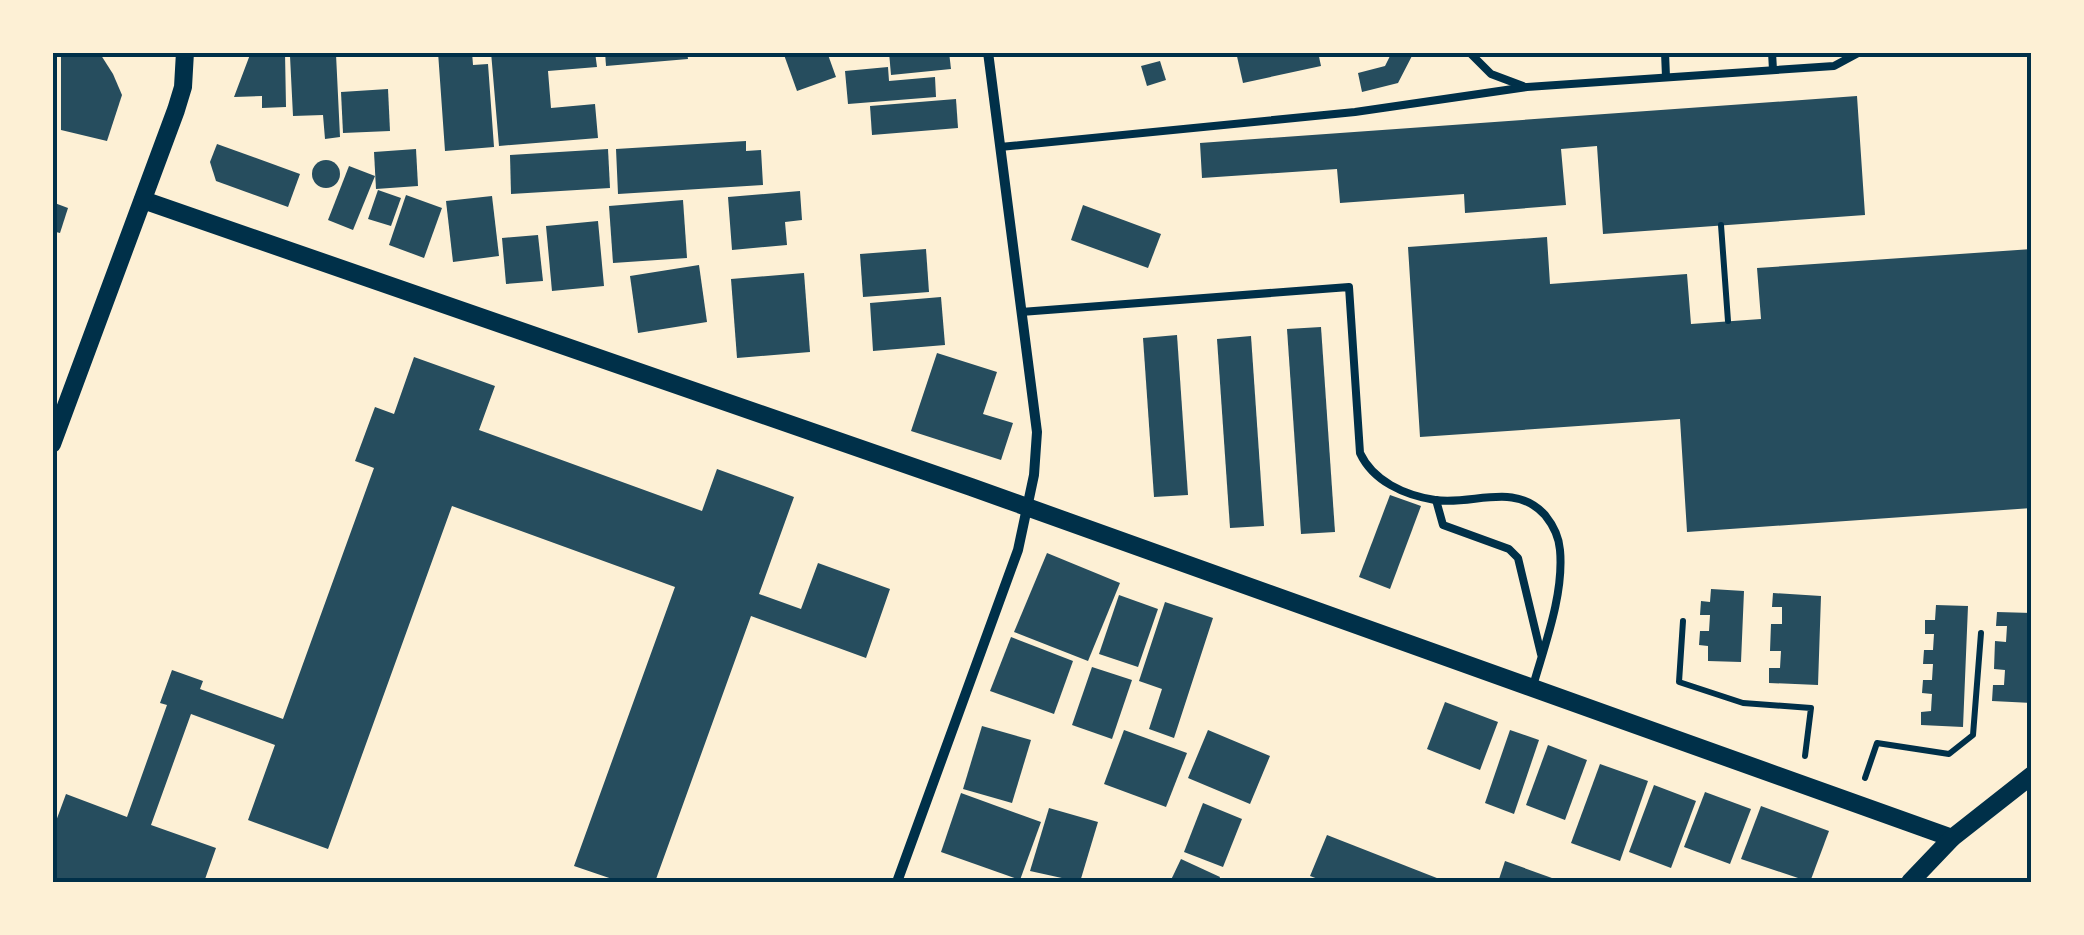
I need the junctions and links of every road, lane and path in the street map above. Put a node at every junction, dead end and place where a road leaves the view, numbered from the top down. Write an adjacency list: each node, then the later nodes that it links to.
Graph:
1 (186, 52): 11 (street)
2 (988, 52): 10 (street)
3 (1469, 52): 9 (lane)
4 (1665, 52): 8 (lane)
5 (1772, 52): 7 (lane)
6 (1860, 52): 7 (lane)
7 (1773, 70): 8 (lane)
8 (1666, 77): 9 (lane)
9 (1527, 87): 10 (lane)
10 (1000, 147): 13 (street)
11 (142, 200): 15 (street); 17 (street)
12 (1720, 225): 14 (path)
13 (1021, 312): 16 (lane); 17 (street)
14 (1728, 321)
15 (52, 444)
16 (1436, 500): 20 (lane); 20 (lane)
17 (1029, 508): 21 (street); 26 (street)
18 (1682, 621): 22 (path)
19 (1981, 633): 24 (path)
20 (1542, 658): 21 (lane)
21 (1532, 690): 25 (street)
22 (1803, 767)
23 (2032, 775): 25 (street)
24 (1862, 788)
25 (1952, 838): 27 (street)
26 (896, 882)
27 (1910, 882)

